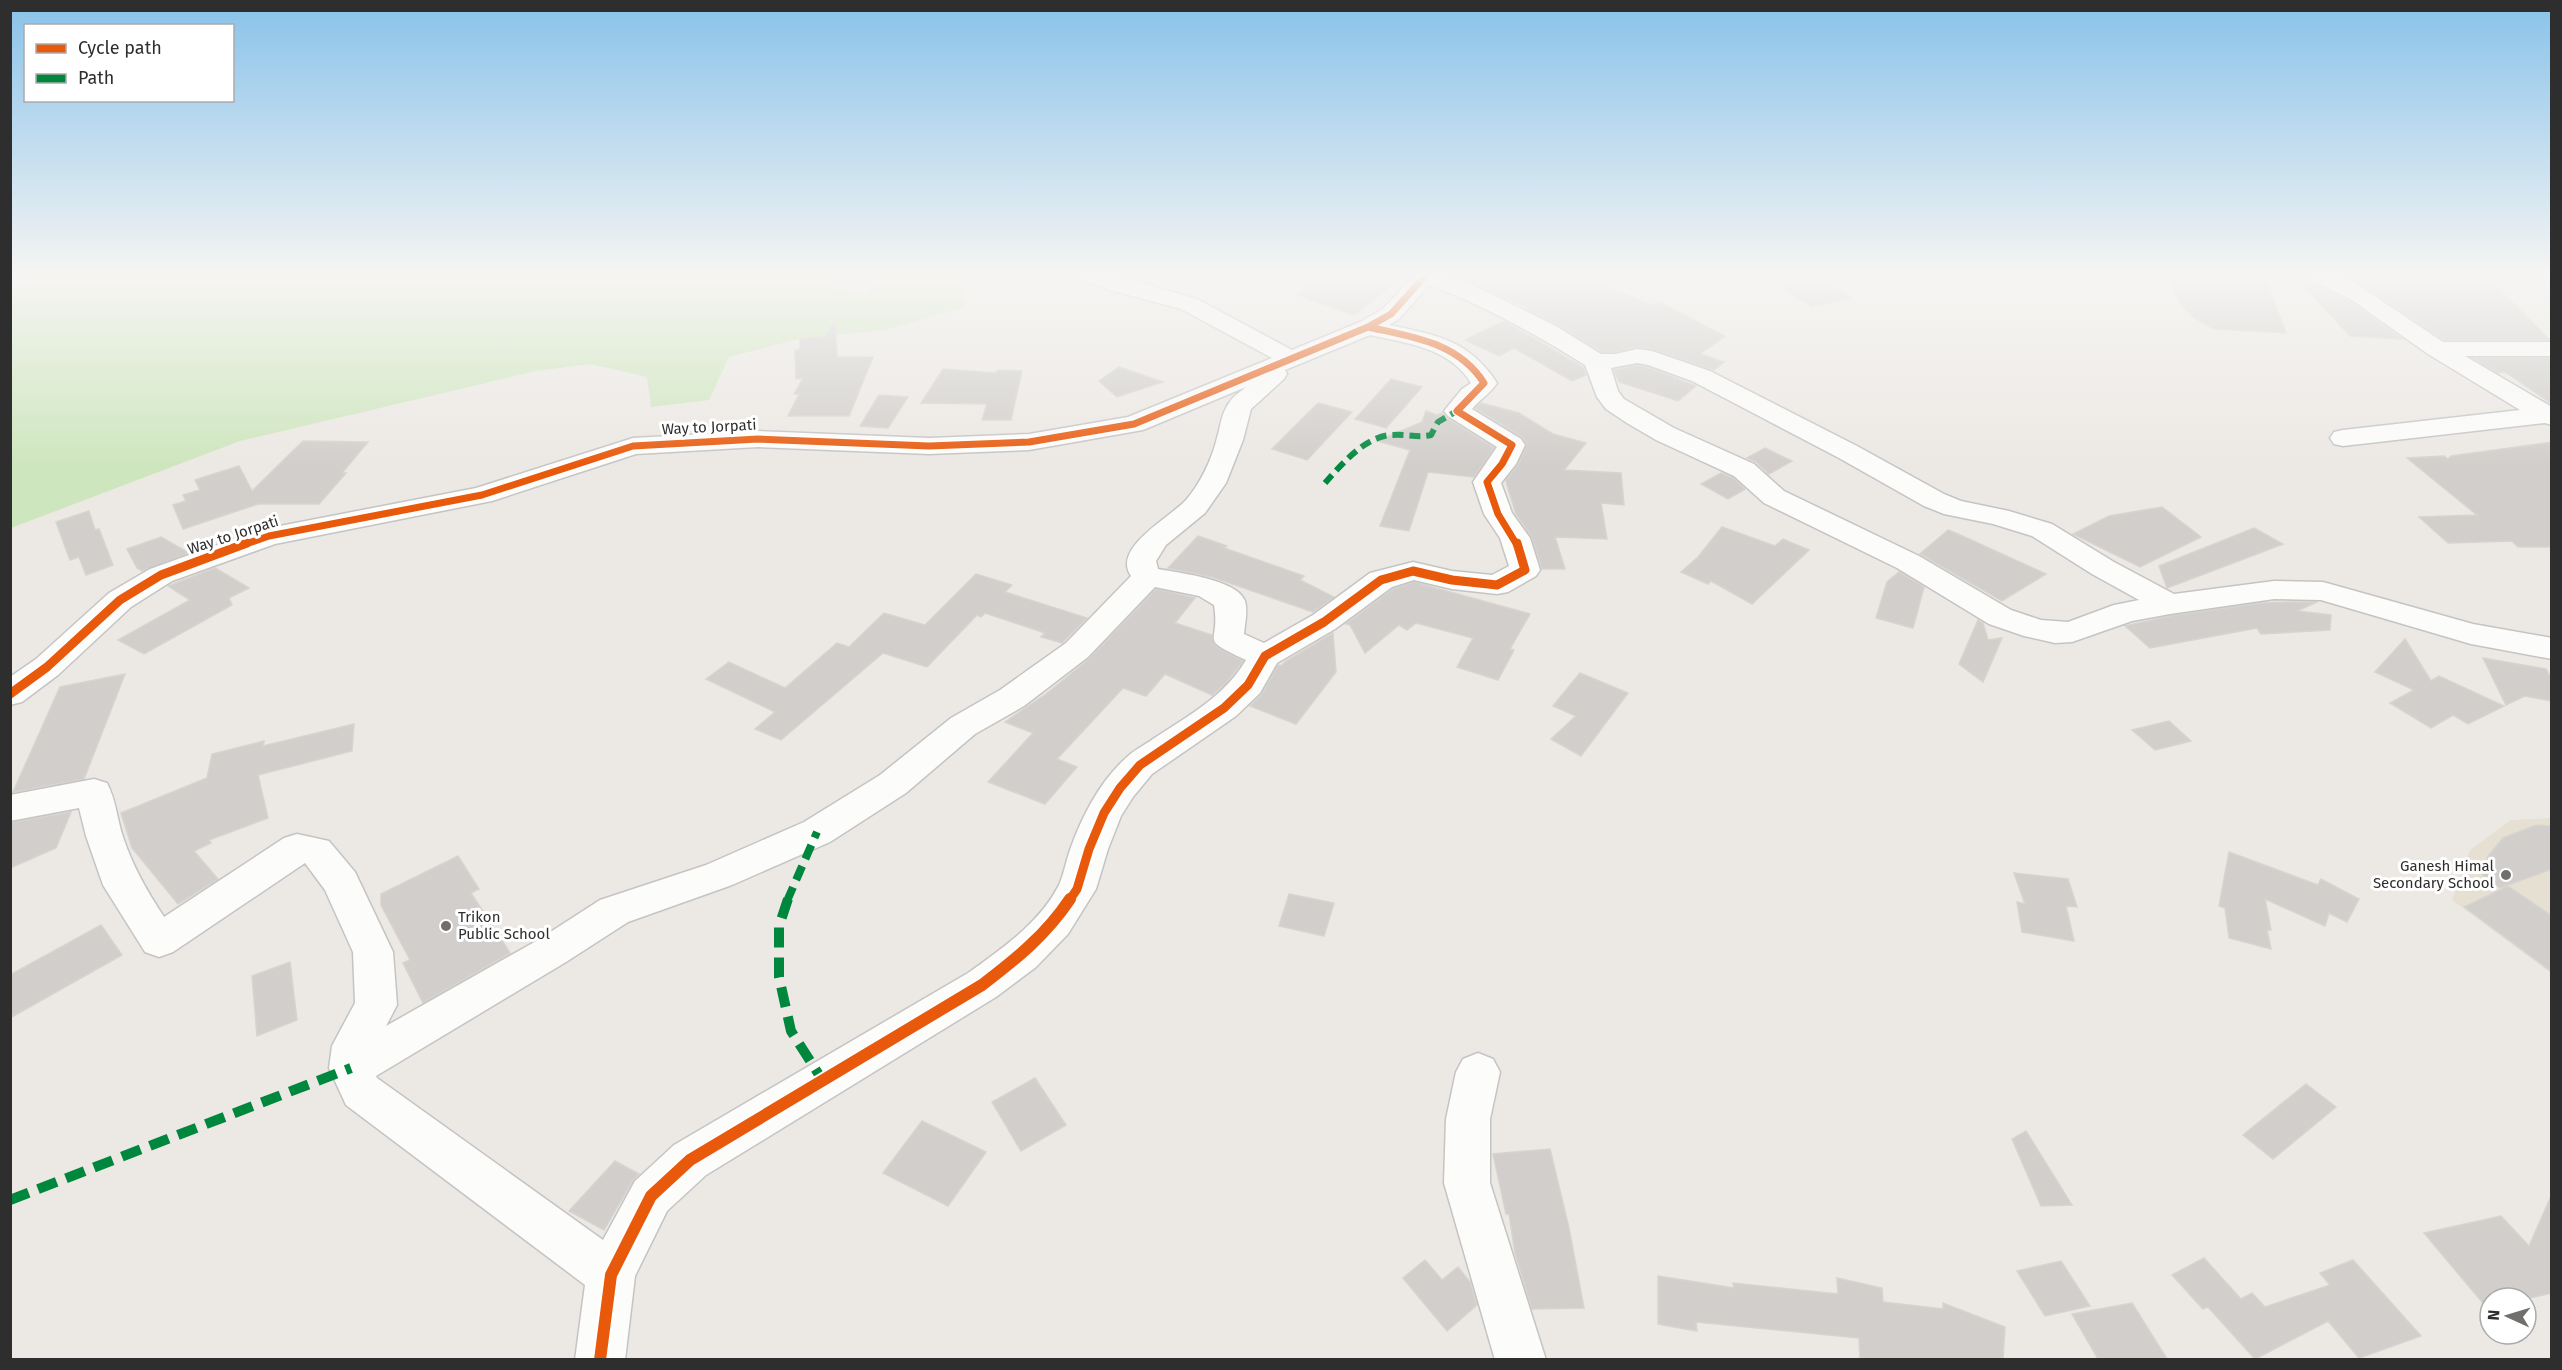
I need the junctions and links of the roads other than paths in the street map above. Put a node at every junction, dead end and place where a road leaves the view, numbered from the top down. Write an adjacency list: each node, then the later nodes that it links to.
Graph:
1 (1244, 338): 9 (street)
2 (1341, 338): 9 (street, Way to Jorpati)
3 (1409, 338): 15 (street)
4 (1559, 338): 8 (street)
5 (2421, 338): 7 (street)
6 (2552, 348): 7 (street)
7 (2437, 349): 10 (street)
8 (1596, 361): 13 (street); 13 (street)
9 (1283, 362): 12 (street); 16 (street, Way to Jorpati)
10 (2545, 411): 11 (street)
11 (2343, 438)
12 (1148, 576): 15 (street); 18 (street)
13 (2170, 604): 14 (street)
14 (2552, 649)
15 (1265, 656): 20 (street)
16 (10, 694)
17 (10, 808): 18 (street)
18 (351, 1068): 20 (street)
19 (1478, 1072): 22 (street)
20 (611, 1275): 21 (street)
21 (600, 1359)
22 (1521, 1359)

